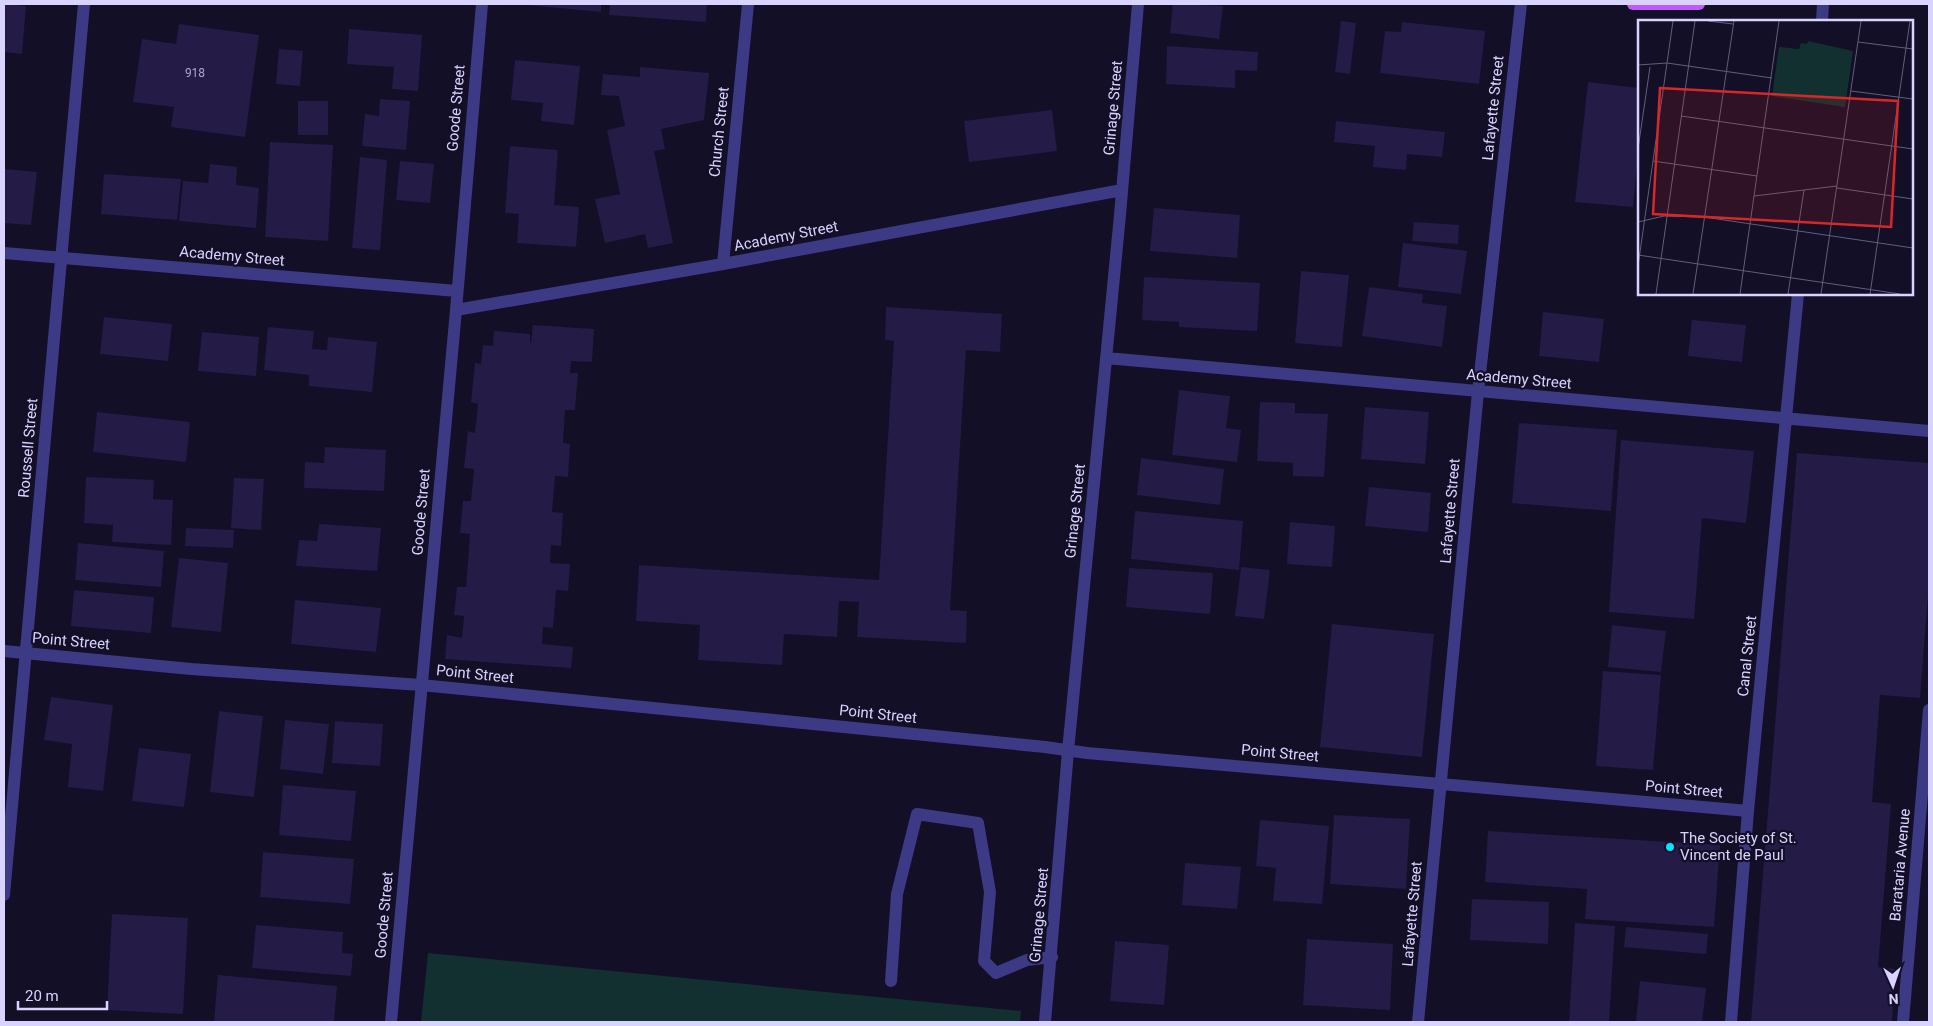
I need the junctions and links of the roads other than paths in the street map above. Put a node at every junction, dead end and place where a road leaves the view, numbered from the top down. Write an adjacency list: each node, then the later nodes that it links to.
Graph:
1 (84, 4): 12 (street, Roussell Street)
2 (482, 4): 14 (street, Goode Street)
3 (748, 4): 13 (street, Church Street)
4 (1138, 4): 10 (street, Grinage Street)
5 (1521, 4): 18 (street, Lafayette Street)
6 (1633, 4): 7 (main road)
7 (1699, 4)
8 (1823, 4): 9 (street)
9 (1822, 20)
10 (1122, 190): 13 (street, Academy Street); 17 (street, Grinage Street)
11 (4, 253): 12 (street, Academy Street)
12 (61, 259): 14 (street, Academy Street); 22 (street, Roussell Street)
13 (723, 264): 16 (street, Academy Street)
14 (457, 291): 16 (street, Goode Street)
15 (1798, 295): 19 (street, Canal Street)
16 (456, 310): 23 (street, Goode Street)
17 (1106, 358): 18 (street, Academy Street); 25 (street, Grinage Street)
18 (1478, 392): 19 (street, Academy Street); 26 (street, Lafayette Street)
19 (1787, 420): 20 (street, Academy Street); 27 (street, Canal Street)
20 (1929, 431)
21 (4, 651): 22 (street, Point Street)
22 (26, 653): 23 (street, Point Street); 28 (street, Roussell Street)
23 (422, 685): 25 (street, Point Street); 31 (street, Goode Street)
24 (1929, 710): 35 (street, Barataria Avenue)
25 (1068, 751): 26 (street, Point Street); 29 (street, Grinage Street)
26 (1441, 783): 27 (street, Point Street); 33 (street, Lafayette Street)
27 (1748, 811): 34 (street, Canal Street)
28 (4, 895)
29 (1052, 957): 30 (street); 32 (street, Grinage Street)
30 (892, 981)
31 (391, 1022)
32 (1045, 1022)
33 (1418, 1022)
34 (1731, 1022)
35 (1903, 1022)

